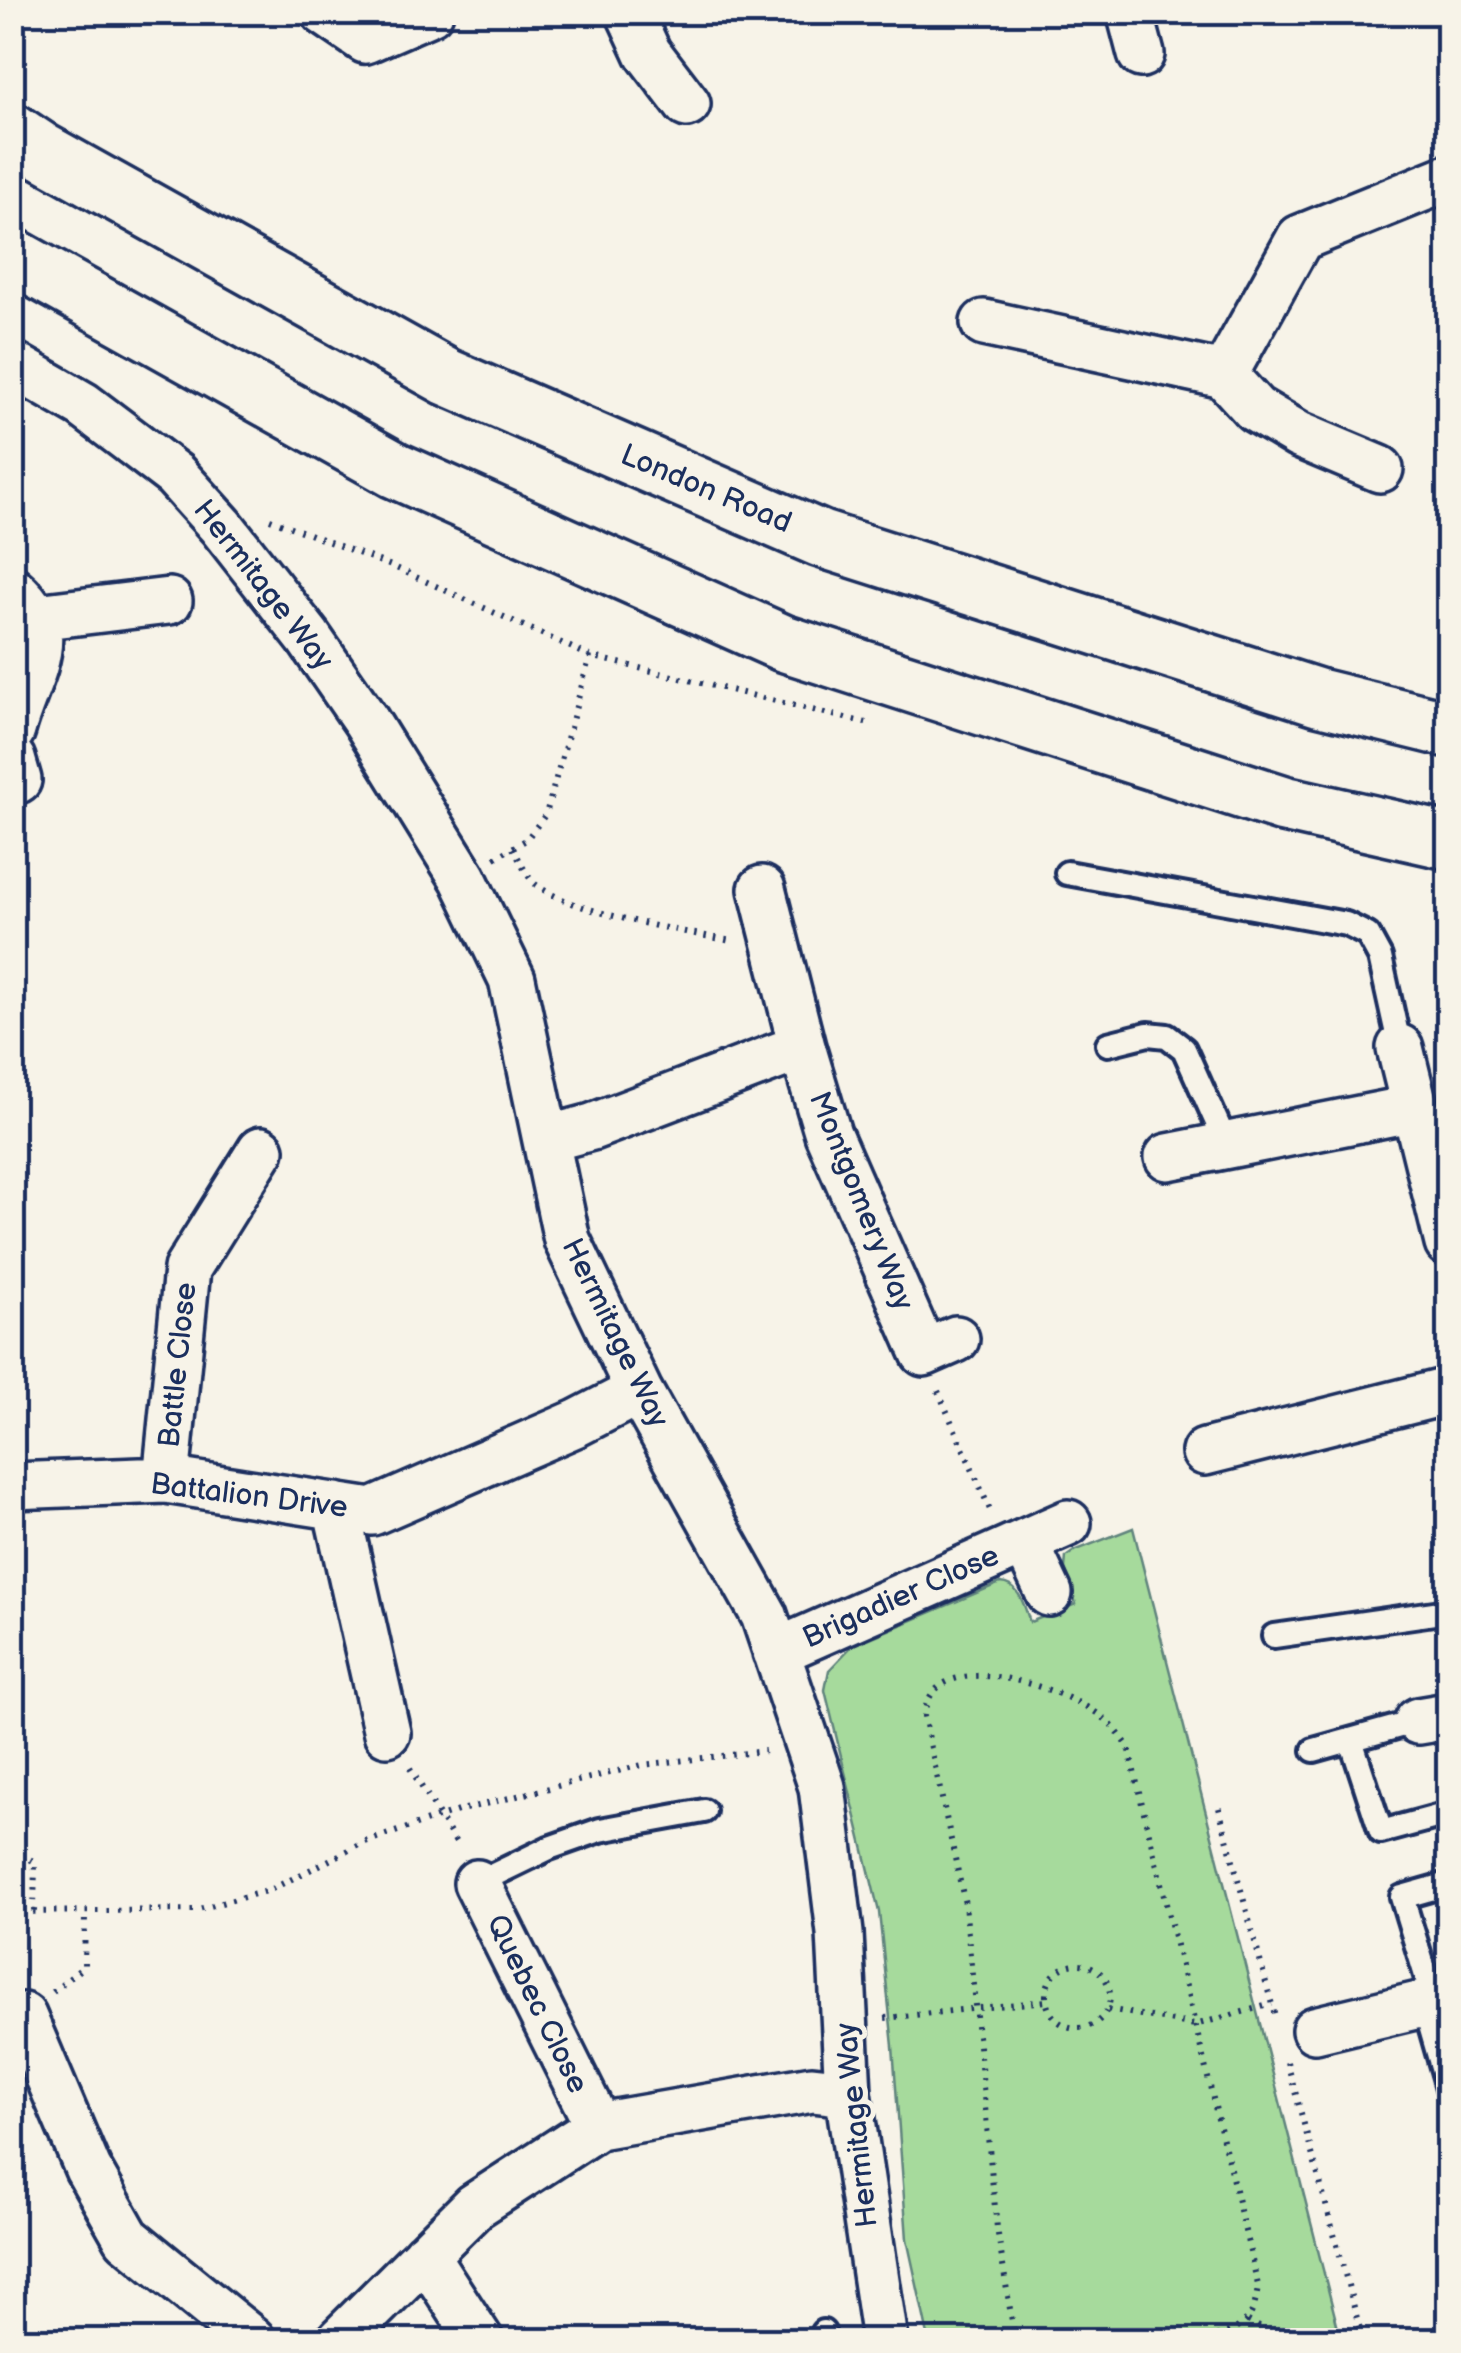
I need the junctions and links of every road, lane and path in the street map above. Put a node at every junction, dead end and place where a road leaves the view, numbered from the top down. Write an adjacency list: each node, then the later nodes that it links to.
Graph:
1 (324, 12): 2 (street)
2 (430, 12)
3 (629, 12): 4 (street)
4 (686, 104)
5 (12, 130): 14 (highway, London Road)
6 (1448, 178): 10 (street)
7 (12, 256): 16 (highway)
8 (984, 323): 10 (street)
9 (12, 364): 25 (street, Hermitage Way)
10 (1224, 375): 11 (street)
11 (1380, 469)
12 (169, 601): 13 (street)
13 (24, 603): 15 (street)
14 (1448, 729)
15 (12, 730)
16 (1448, 841)
17 (513, 848): 20 (path)
18 (1066, 873): 23 (lane)
19 (762, 889): 20 (street, Montgomery Way)
20 (777, 949): 22 (street, Montgomery Way)
21 (1108, 1044): 26 (lane)
22 (802, 1047): 25 (street); 30 (street, Montgomery Way)
23 (1400, 1048): 24 (street)
24 (1415, 1108): 26 (street); 29 (street)
25 (547, 1139): 31 (street, Hermitage Way)
26 (1227, 1145): 28 (street)
27 (261, 1150): 34 (street, Battle Close)
28 (1168, 1157)
29 (1448, 1243)
30 (939, 1361): 38 (path)
31 (639, 1391): 36 (street, Battalion Drive); 42 (street, Hermitage Way)
32 (1448, 1392): 33 (street)
33 (1205, 1452)
34 (166, 1480): 35 (street, Battalion Drive); 36 (street, Battalion Drive)
35 (12, 1486)
36 (336, 1506): 44 (street)
37 (1068, 1523): 38 (street, Brigadier Close)
38 (1016, 1546): 39 (street, Brigadier Close); 42 (street, Brigadier Close)
39 (1049, 1593)
40 (1448, 1612): 41 (lane)
41 (1274, 1636)
42 (776, 1652): 45 (street, Hermitage Way)
43 (1433, 1719): 46 (lane)
44 (387, 1733): 50 (path)
45 (806, 1740): 50 (path); 64 (street, Hermitage Way)
46 (1351, 1740): 47 (lane); 51 (lane)
47 (1314, 1750)
48 (1219, 1808): 60 (path)
49 (704, 1811): 53 (lane)
50 (442, 1816): 53 (path); 56 (path)
51 (1440, 1816)
52 (12, 1850): 56 (path)
53 (477, 1883): 69 (street, Quebec Close)
54 (1448, 1884): 59 (lane)
55 (12, 1912): 56 (path)
56 (34, 1912)
57 (85, 1918): 63 (path)
58 (1046, 2001): 61 (path); 62 (path); 62 (path)
59 (1435, 2002): 66 (street); 67 (lane)
60 (1272, 2004): 65 (path); 66 (path)
61 (974, 2009): 64 (path); 65 (path); 76 (path)
62 (1108, 2009): 65 (path)
63 (23, 2016): 72 (street)
64 (844, 2022): 68 (street, Hermitage Way)
65 (1196, 2024): 71 (path)
66 (1293, 2038): 79 (path)
67 (1448, 2088)
68 (848, 2093): 69 (street); 75 (street, Hermitage Way)
69 (598, 2126): 70 (street)
70 (425, 2255): 73 (street); 74 (street)
71 (1248, 2321): 77 (path); 78 (path)
72 (252, 2340)
73 (340, 2340)
74 (480, 2340)
75 (885, 2340)
76 (1015, 2340)
77 (1202, 2340)
78 (1284, 2340)
79 (1363, 2340)

